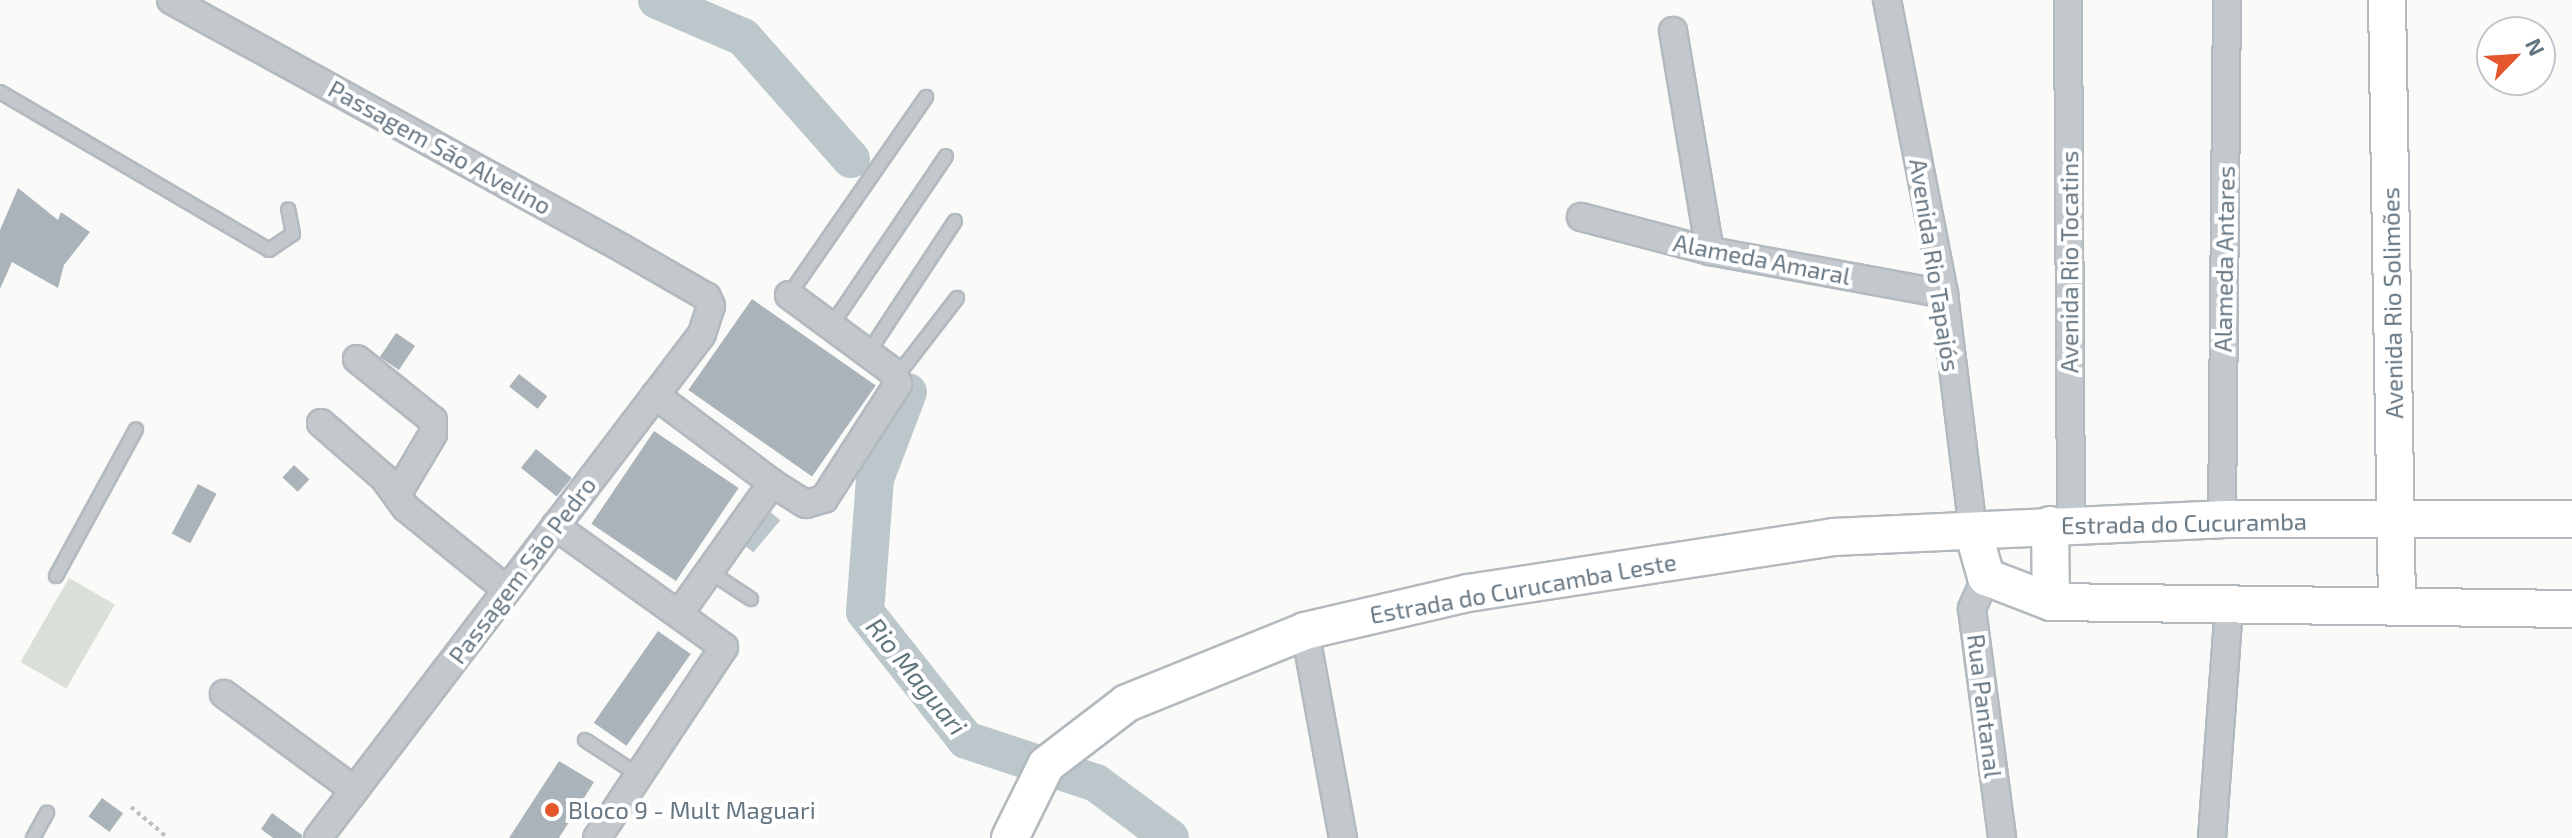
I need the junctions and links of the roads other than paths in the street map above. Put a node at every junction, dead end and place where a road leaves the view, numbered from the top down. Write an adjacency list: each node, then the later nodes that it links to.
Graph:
1 (171, 0): 16 (street, Passagem São Alvelino)
2 (1887, 0): 14 (street, Avenida Rio Tapajós)
3 (2068, 0): 30 (street, Avenida Rio Tocatins)
4 (2227, 0): 27 (street, Alameda Antares)
5 (2387, 0): 29 (main road, Avenida Rio Solimões)
6 (1673, 31): 13 (street)
7 (0, 92): 10 (lane)
8 (926, 97): 15 (lane)
9 (946, 156): 18 (lane)
10 (288, 209)
11 (1581, 217): 13 (street, Alameda Amaral)
12 (955, 221): 19 (lane)
13 (1710, 251): 14 (street, Alameda Amaral)
14 (1944, 294): 32 (street, Avenida Rio Tapajós)
15 (789, 295): 18 (street)
16 (707, 297): 22 (street, Passagem São Pedro)
17 (957, 298): 21 (lane)
18 (831, 326): 19 (street)
19 (868, 353): 21 (street)
20 (357, 359): 26 (street)
21 (896, 377): 25 (street)
22 (655, 395): 25 (street); 31 (street, Passagem São Pedro)
23 (321, 423): 26 (street)
24 (136, 429): 34 (lane)
25 (772, 483): 33 (street)
26 (398, 493): 36 (street)
27 (2222, 519): 29 (main road, Estrada do Cucuramba); 30 (main road, Estrada do Cucuramba)
28 (2572, 519): 29 (main road, Estrada do Cucuramba)
29 (2395, 522): 39 (main road, Avenida Rio Solimões)
30 (2060, 524): 32 (main road, Estrada do Cucuramba); 38 (main road)
31 (555, 526): 36 (street, Passagem São Pedro); 42 (street)
32 (1973, 531): 35 (main road); 43 (main road, Estrada do Curucamba Leste)
33 (710, 572): 37 (lane); 42 (street)
34 (56, 576)
35 (1986, 577): 38 (main road); 54 (street, Rua Pantanal)
36 (507, 590): 47 (street, Passagem São Pedro)
37 (751, 599)
38 (2051, 602): 40 (main road)
39 (2397, 606): 40 (main road); 41 (main road)
40 (2229, 609): 55 (street)
41 (2572, 609)
42 (679, 614): 46 (street)
43 (1305, 631): 52 (main road, Estrada do Curucamba Leste); 53 (street)
44 (224, 694): 47 (street)
45 (585, 740): 46 (lane)
46 (637, 774): 51 (street)
47 (354, 790): 50 (street, Passagem São Pedro)
48 (47, 813): 49 (lane)
49 (33, 838)
50 (318, 838)
51 (597, 838)
52 (1010, 838)
53 (1343, 838)
54 (2002, 838)
55 (2212, 838)

